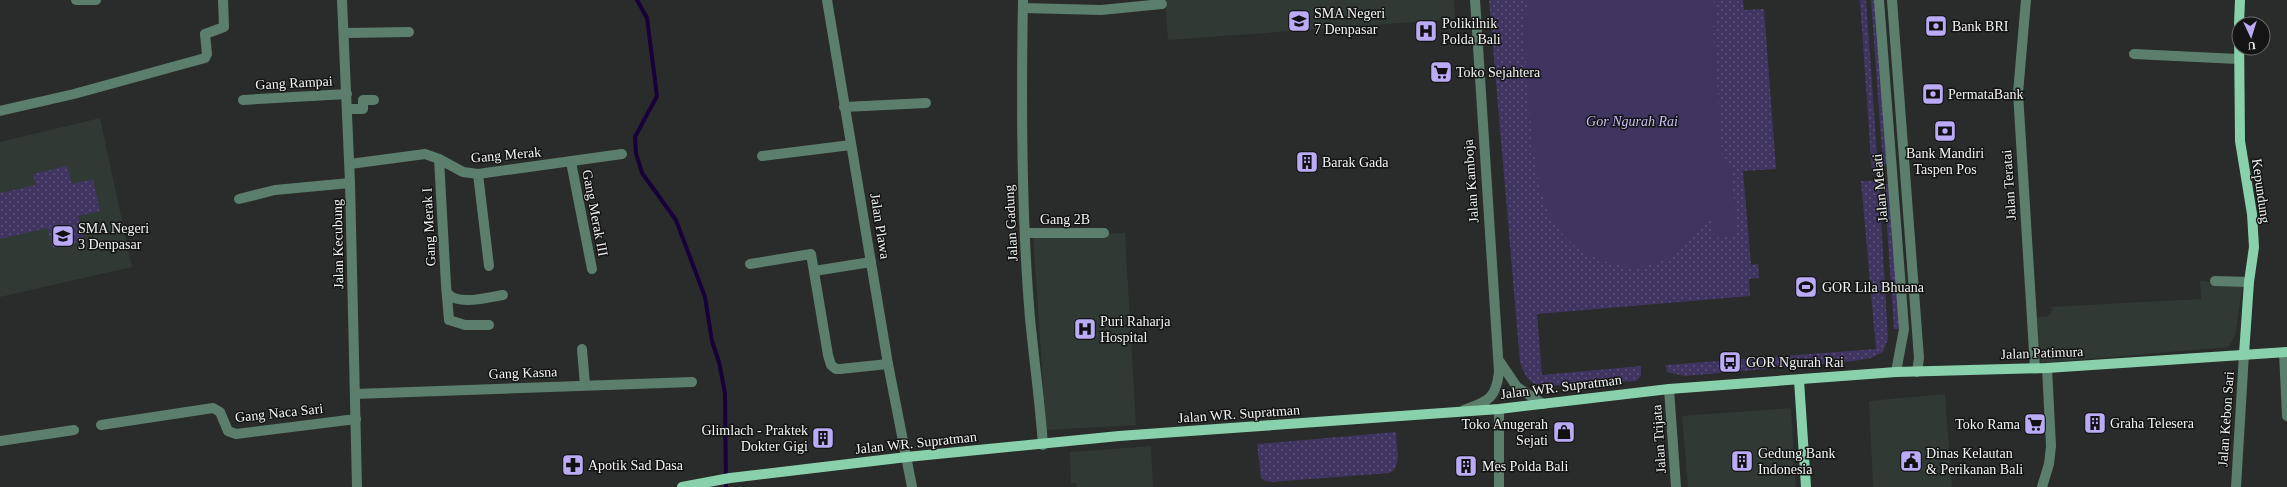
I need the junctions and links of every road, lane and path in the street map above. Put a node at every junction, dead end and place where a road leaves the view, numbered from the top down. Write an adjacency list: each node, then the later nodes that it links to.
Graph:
1 (76, 0): 2 (street)
2 (96, 0)
3 (223, 0): 25 (street)
4 (342, 0): 15 (street, Jalan Kecubung)
5 (826, 0): 23 (street, Jalan Plawa)
6 (1475, 0): 50 (street, Jalan Kamboja)
7 (1879, 0): 54 (street, Jalan Melati)
8 (1892, 0): 55 (street, Jalan Melati)
9 (2026, 0): 52 (street, Jalan Teratai)
10 (2240, 0): 13 (main road)
11 (1023, 4): 12 (street); 35 (street, Jalan Gadung)
12 (1162, 4)
13 (2239, 16)
14 (409, 32): 15 (street)
15 (345, 33): 19 (street, Jalan Kecubung)
16 (2134, 54): 18 (street)
17 (2238, 56): 18 (main road, Kepundung)
18 (2238, 59): 43 (main road, Kepundung)
19 (347, 94): 20 (street, Gang Rampai); 24 (street, Jalan Kecubung)
20 (243, 100)
21 (374, 100): 24 (street)
22 (926, 103): 23 (street)
23 (844, 107): 26 (street, Jalan Plawa)
24 (348, 109): 31 (street, Jalan Kecubung)
25 (0, 111)
26 (851, 145): 28 (street); 37 (street, Jalan Plawa)
27 (622, 154): 30 (street, Gang Merak)
28 (762, 156)
29 (440, 159): 31 (street, Gang Merak); 32 (street, Gang Merak); 44 (street, Gang Merak I)
30 (571, 162): 32 (street, Gang Merak); 40 (street, Gang Merak III)
31 (350, 164): 33 (street, Jalan Kecubung)
32 (478, 174): 39 (street)
33 (350, 183): 34 (street); 60 (street, Jalan Kecubung)
34 (239, 199)
35 (1026, 233): 36 (street, Gang 2B); 69 (street, Jalan Gadung)
36 (1104, 233)
37 (871, 262): 41 (street); 51 (street, Jalan Plawa)
38 (750, 264): 41 (street)
39 (489, 266)
40 (592, 269)
41 (814, 271): 51 (street)
42 (2215, 280): 43 (street)
43 (2249, 282): 49 (main road, Kepundung)
44 (448, 294): 45 (street); 46 (street, Gang Merak I)
45 (503, 295)
46 (489, 325)
47 (582, 349): 58 (street)
48 (2286, 352): 49 (main road, Jalan Patimura); 64 (street)
49 (2244, 354): 53 (main road, Jalan Patimura); 78 (street, Jalan Kebon Sari)
50 (1498, 360): 61 (street, Jalan Kamboja); 63 (street, Jalan Kamboja)
51 (888, 364): 70 (street, Jalan Plawa)
52 (2035, 368): 53 (main road, Jalan Patimura); 55 (main road, Jalan Patimura)
53 (2046, 368): 77 (street)
54 (1896, 372): 55 (main road, Jalan Patimura); 56 (main road, Jalan Patimura)
55 (1917, 372)
56 (1799, 380): 59 (main road, Jalan WR. Supratman); 76 (main road)
57 (692, 382): 58 (street, Gang Kasna)
58 (585, 385): 60 (street, Gang Kasna)
59 (1669, 389): 61 (main road, Jalan WR. Supratman); 75 (street, Jalan Trijata)
60 (355, 394): 65 (street, Jalan Kecubung)
61 (1543, 404): 62 (main road, Jalan WR. Supratman)
62 (1499, 409): 63 (main road, Jalan WR. Supratman); 74 (street)
63 (1463, 411): 69 (main road, Jalan WR. Supratman)
64 (2287, 416)
65 (356, 419): 66 (street, Gang Naca Sari); 71 (street, Jalan Kecubung)
66 (101, 425)
67 (74, 430): 68 (street)
68 (0, 441)
69 (1043, 445): 70 (main road, Jalan WR. Supratman)
70 (907, 457): 72 (main road, Jalan WR. Supratman); 73 (street, Jalan Plawa)
71 (357, 487)
72 (682, 487)
73 (912, 487)
74 (1499, 487)
75 (1676, 487)
76 (1806, 487)
77 (2042, 487)
78 (2236, 487)

